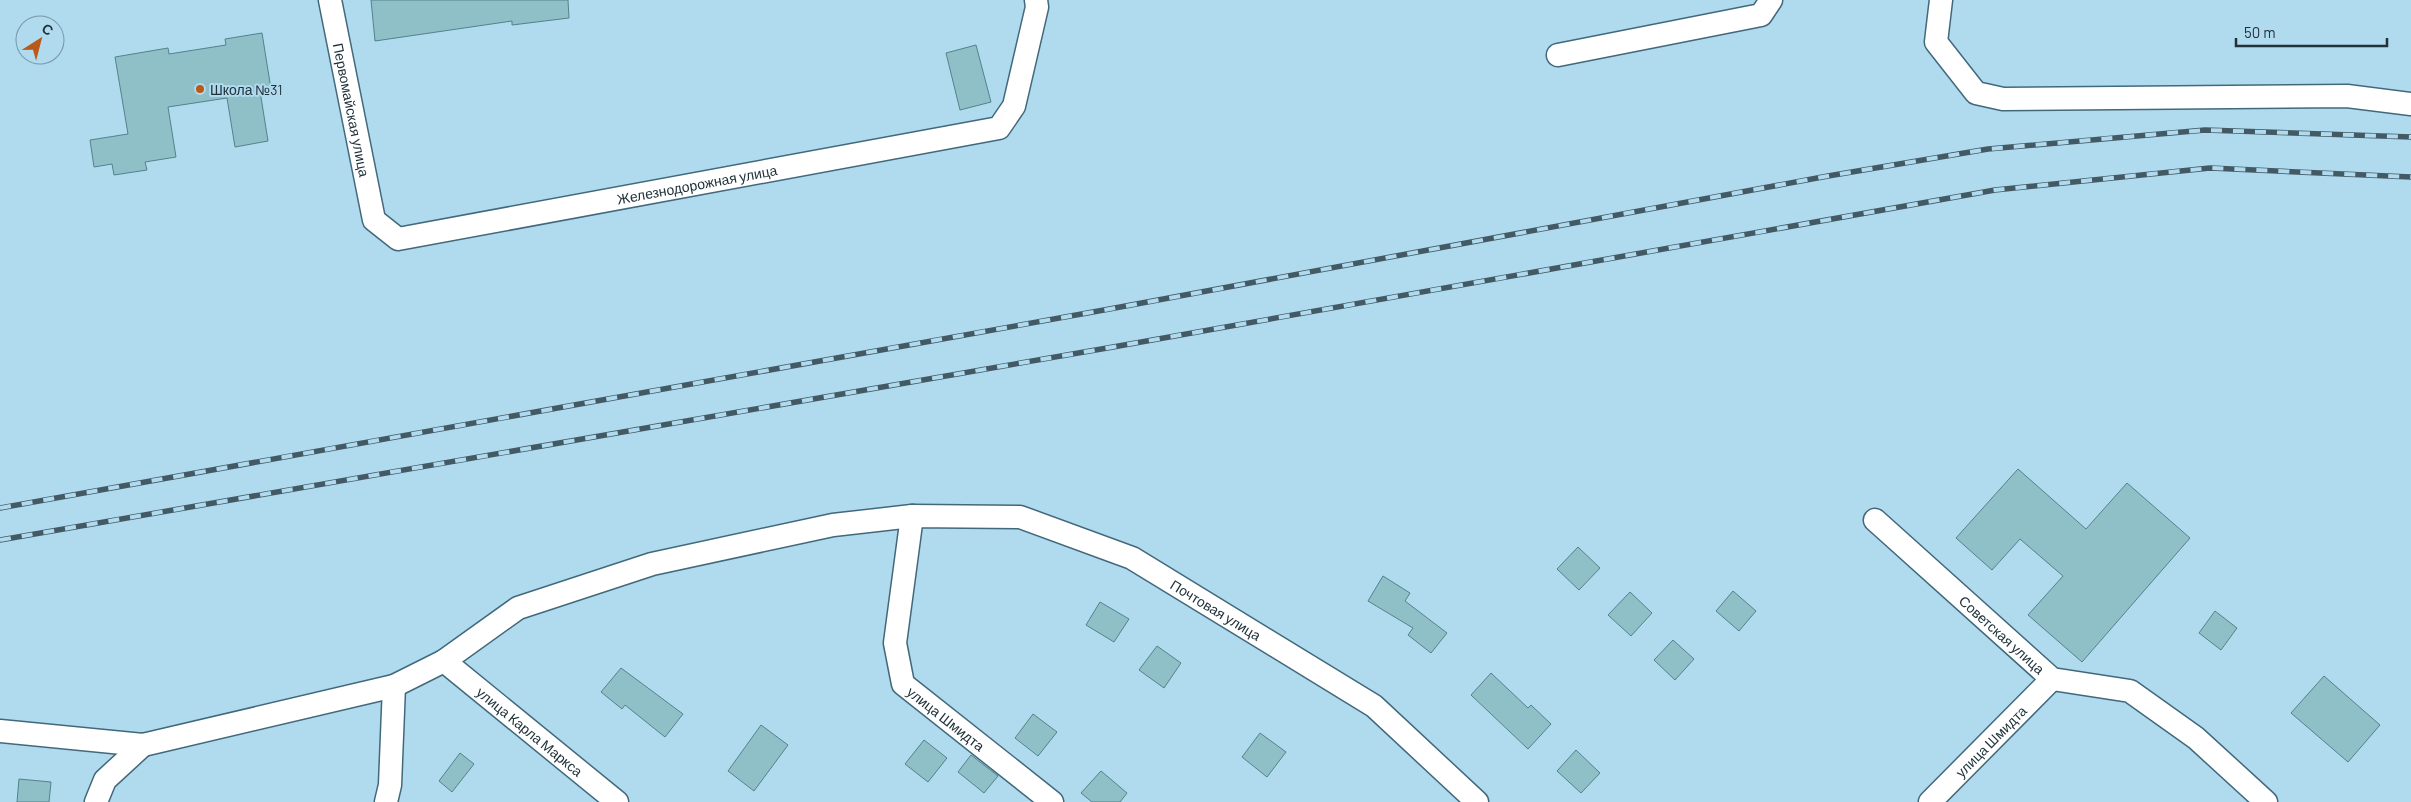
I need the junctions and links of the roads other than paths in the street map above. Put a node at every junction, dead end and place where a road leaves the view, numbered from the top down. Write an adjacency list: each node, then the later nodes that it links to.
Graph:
1 (330, 0): 7 (street, Первомайская улица)
2 (1036, 0): 7 (street, Железнодорожная улица)
3 (1771, 0): 5 (street)
4 (1941, 0): 6 (street)
5 (1558, 56)
6 (2411, 104)
7 (374, 220)
8 (912, 516): 10 (street, Почтовая улица); 18 (street, улица Шмидта); 19 (street, Почтовая улица)
9 (1875, 520): 11 (street, Советская улица)
10 (444, 661): 12 (street, Почтовая улица); 17 (street, улица Карла Маркса)
11 (2052, 679): 20 (street, улица Шмидта); 21 (street, Советская улица)
12 (394, 686): 14 (street, Почтовая улица); 16 (street)
13 (0, 731): 14 (street)
14 (143, 745): 15 (street)
15 (96, 802)
16 (386, 802)
17 (617, 802)
18 (1052, 802)
19 (1477, 802)
20 (1930, 802)
21 (2266, 802)

